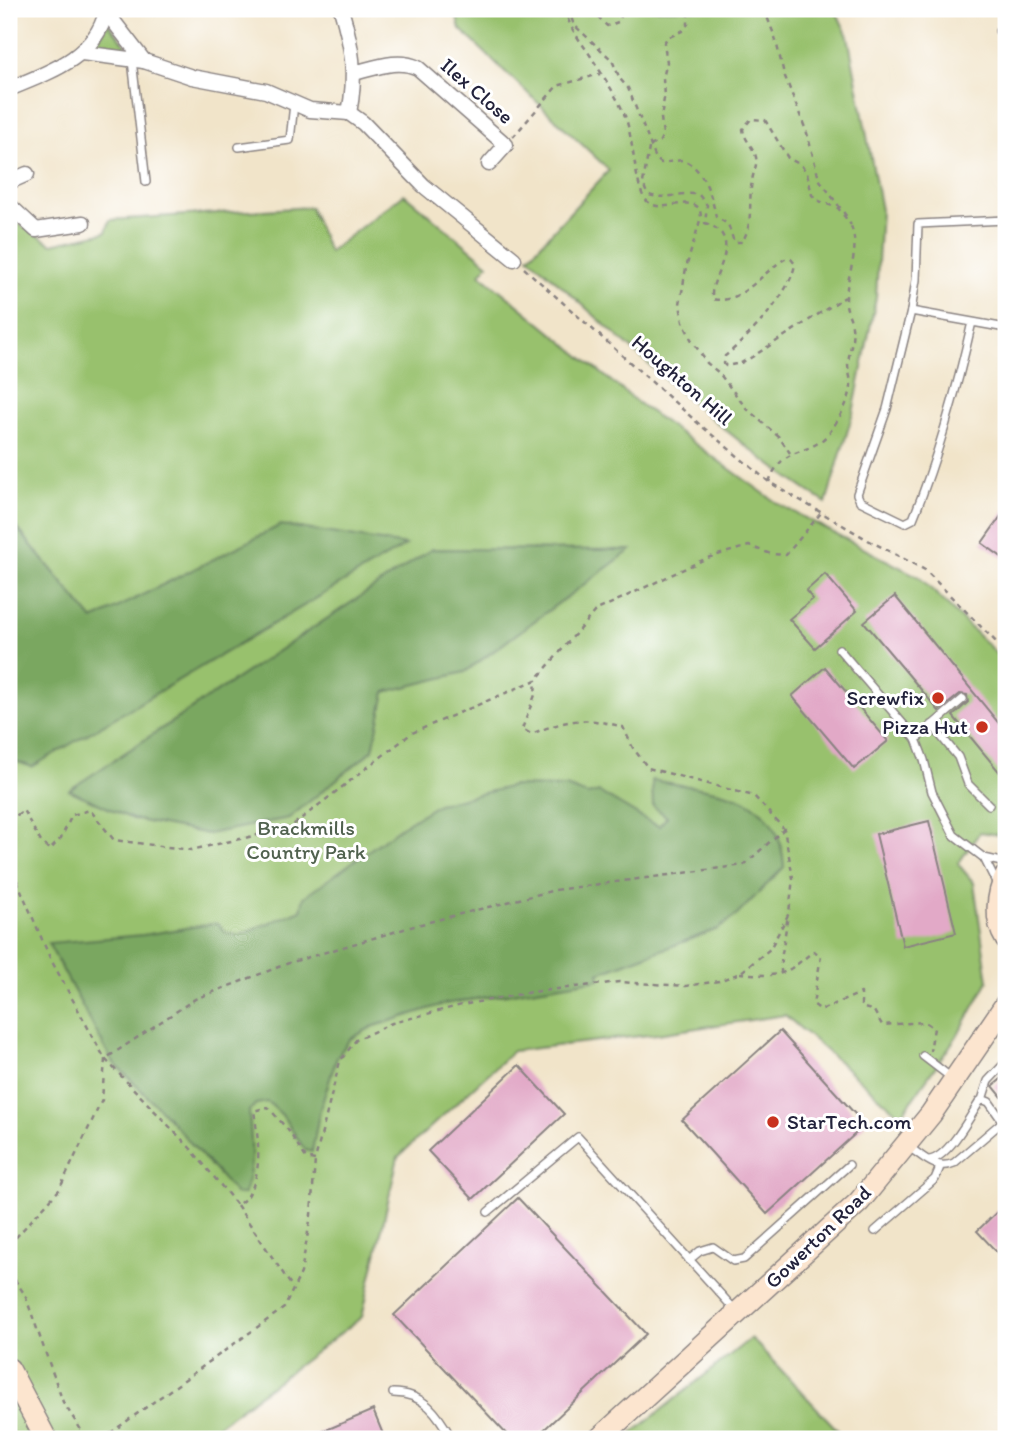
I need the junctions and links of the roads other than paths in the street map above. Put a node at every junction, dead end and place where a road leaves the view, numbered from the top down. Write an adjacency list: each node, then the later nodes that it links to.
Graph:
1 (341, 9): 7 (street)
2 (105, 11): 5 (street); 6 (street)
3 (1006, 21): 4 (lane)
4 (999, 31)
5 (82, 53): 6 (street); 8 (street)
6 (138, 60): 9 (street); 15 (lane)
7 (354, 73): 10 (street); 12 (street, Ilex Close)
8 (9, 89)
9 (294, 103): 10 (street); 11 (lane)
10 (349, 113): 19 (street)
11 (239, 147)
12 (489, 164)
13 (27, 174): 14 (street)
14 (9, 182)
15 (146, 182)
16 (9, 205): 18 (street)
17 (1006, 220): 20 (lane)
18 (83, 223)
19 (514, 258)
20 (911, 311): 21 (lane); 21 (lane)
21 (972, 322): 22 (lane)
22 (1006, 328)
23 (839, 649): 26 (lane)
24 (962, 699): 25 (lane)
25 (932, 725): 26 (lane); 27 (lane)
26 (916, 739): 28 (lane)
27 (989, 804)
28 (984, 858): 29 (lane); 30 (lane)
29 (1006, 863)
30 (1003, 883): 31 (street)
31 (1006, 939)
32 (1006, 1001): 35 (street, Gowerton Road)
33 (925, 1058): 35 (lane)
34 (1006, 1062): 36 (lane)
35 (954, 1080): 37 (street, Gowerton Road)
36 (982, 1100): 38 (lane); 40 (lane)
37 (905, 1145): 38 (lane); 44 (street, Gowerton Road)
38 (929, 1160): 40 (lane)
39 (849, 1165): 43 (lane)
40 (940, 1167): 42 (lane)
41 (488, 1212): 43 (lane)
42 (875, 1231)
43 (689, 1260): 44 (lane)
44 (737, 1314): 49 (street, Gowerton Road)
45 (9, 1369): 47 (street)
46 (393, 1394): 48 (lane)
47 (46, 1439)
48 (452, 1439)
49 (599, 1439)

